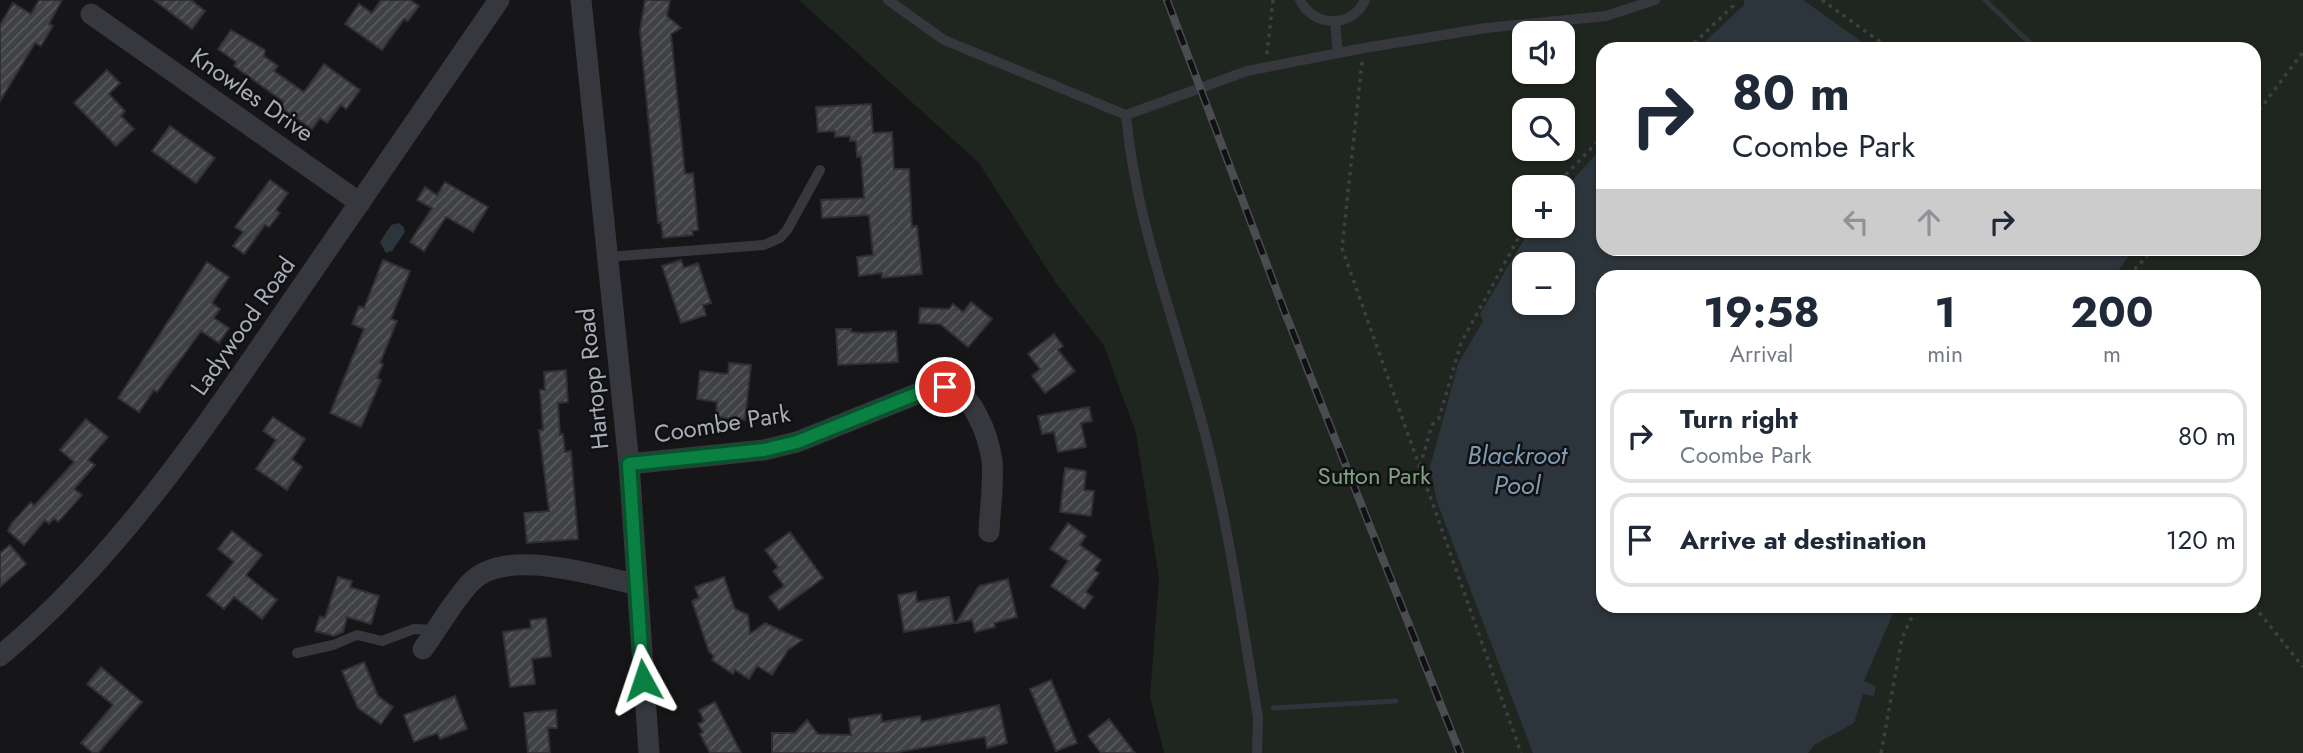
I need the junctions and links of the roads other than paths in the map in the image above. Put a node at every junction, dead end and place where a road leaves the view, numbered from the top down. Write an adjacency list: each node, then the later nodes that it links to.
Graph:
1 (499, 0): 12 (street, Ladywood Road)
2 (581, 0): 13 (street, Hartopp Road)
3 (888, 0): 10 (lane)
4 (1300, 0): 8 (lane)
5 (1366, 0): 8 (lane)
6 (1655, 0): 9 (lane)
7 (91, 14): 12 (street, Knowles Drive)
8 (1335, 22): 9 (lane)
9 (1338, 53): 10 (lane)
10 (1126, 115): 22 (lane)
11 (820, 170): 13 (lane)
12 (360, 203): 20 (street, Ladywood Road)
13 (607, 257): 14 (street, Hartopp Road)
14 (629, 464): 15 (street, Coombe Park); 16 (street, Hartopp Road)
15 (989, 532)
16 (635, 584): 17 (street); 21 (street, Hartopp Road)
17 (437, 629): 18 (street); 19 (lane)
18 (423, 649)
19 (297, 653)
20 (0, 656)
21 (649, 753)
22 (1257, 753)

